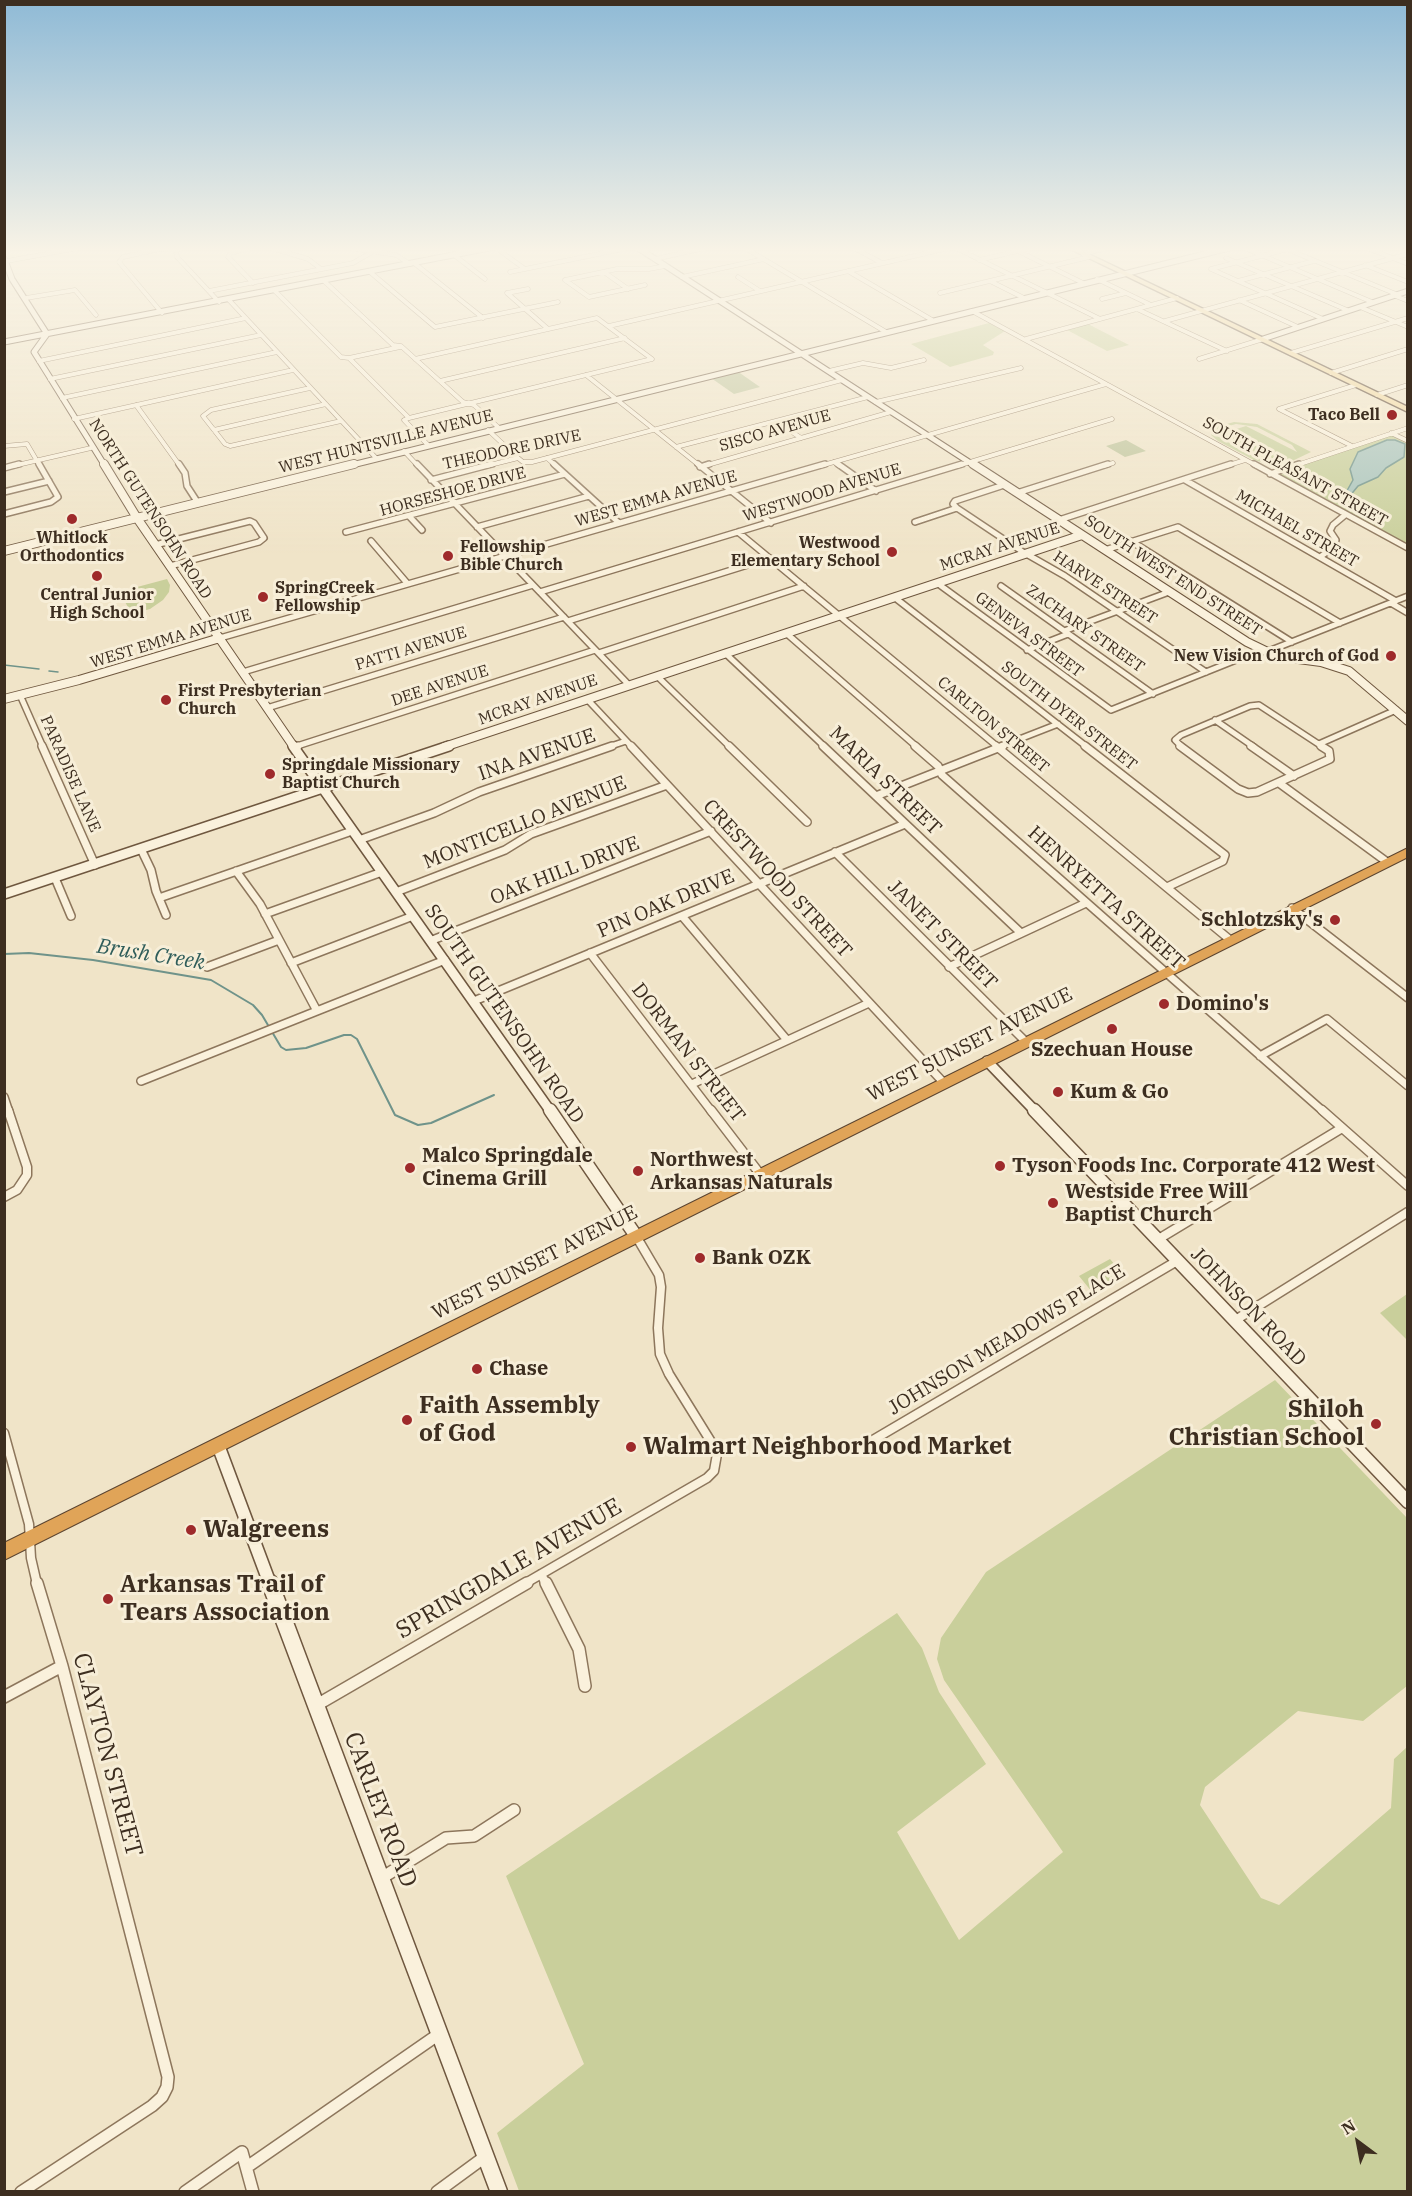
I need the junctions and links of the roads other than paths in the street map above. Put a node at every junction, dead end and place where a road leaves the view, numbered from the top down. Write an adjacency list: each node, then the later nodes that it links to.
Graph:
1 (35, 350): 24 (street, NORTH GUTENSOHN ROAD)
2 (90, 350): 24 (street)
3 (187, 350): 30 (street)
4 (334, 350): 20 (street)
5 (382, 350): 20 (street)
6 (406, 350): 21 (street)
7 (453, 350): 21 (street)
8 (571, 350): 32 (street)
9 (641, 350): 29 (street)
10 (796, 350): 18 (street, SOUTH WEST END STREET)
11 (810, 350): 18 (street, WEST HUNTSVILLE AVENUE)
12 (1046, 350): 33 (street, SOUTH PLEASANT STREET)
13 (1286, 350): 19 (main road)
14 (1300, 350): 19 (street)
15 (1405, 350): 28 (street)
16 (1227, 351): 22 (street)
17 (277, 352): 26 (street); 39 (street)
18 (800, 353): 27 (street, SOUTH WEST END STREET); 40 (street, WEST HUNTSVILLE AVENUE)
19 (1291, 353): 28 (main road)
20 (349, 358): 47 (street)
21 (415, 359): 32 (street)
22 (1199, 359)
23 (924, 360): 27 (street)
24 (39, 361): 30 (street, NORTH GUTENSOHN ROAD)
25 (1021, 368): 41 (street)
26 (293, 370): 36 (street); 44 (street)
27 (829, 371): 31 (street, SOUTH WEST END STREET)
28 (1331, 373): 34 (main road)
29 (586, 375): 40 (street); 43 (street)
30 (50, 379): 39 (street, NORTH GUTENSOHN ROAD)
31 (842, 380): 38 (street, SOUTH WEST END STREET); 54 (street, THEODORE DRIVE)
32 (440, 381): 43 (street)
33 (1106, 384): 58 (street, WEST EMMA AVENUE); 71 (street, SOUTH PLEASANT STREET)
34 (1356, 385): 37 (main road); 63 (street)
35 (1407, 385): 37 (street)
36 (310, 388): 42 (street); 55 (street)
37 (1377, 395): 45 (main road)
38 (868, 397): 41 (street, SOUTH WEST END STREET); 51 (street)
39 (62, 398): 48 (street, NORTH GUTENSOHN ROAD)
40 (615, 399): 52 (street, WEST HUNTSVILLE AVENUE); 54 (street)
41 (876, 402): 46 (street, SOUTH WEST END STREET)
42 (326, 404): 50 (street); 55 (street)
43 (467, 404): 47 (street); 52 (street)
44 (136, 405): 48 (street); 88 (street)
45 (1407, 410)
46 (891, 412): 58 (street, SOUTH WEST END STREET); 59 (street, SISCO AVENUE)
47 (409, 418): 61 (street)
48 (75, 419): 65 (street, NORTH GUTENSOHN ROAD)
49 (1112, 419): 73 (street, WESTWOOD AVENUE)
50 (341, 421): 55 (street); 67 (street)
51 (777, 422): 59 (street); 64 (street)
52 (499, 428): 56 (street, WEST HUNTSVILLE AVENUE)
53 (1407, 428): 57 (street)
54 (653, 429): 64 (street); 69 (street, THEODORE DRIVE)
55 (214, 430)
56 (488, 430): 61 (street, WEST HUNTSVILLE AVENUE); 68 (street)
57 (1391, 433): 60 (street); 63 (street)
58 (927, 435): 72 (street, WEST EMMA AVENUE); 73 (street, SOUTH WEST END STREET)
59 (801, 438): 75 (street, SISCO AVENUE)
60 (1407, 441)
61 (428, 445): 66 (street, WEST HUNTSVILLE AVENUE)
62 (4, 446): 70 (street)
63 (1353, 446): 78 (street)
64 (676, 447): 75 (street)
65 (92, 448): 70 (street); 94 (street, NORTH GUTENSOHN ROAD)
66 (404, 452): 67 (street, WEST HUNTSVILLE AVENUE); 79 (street)
67 (376, 458): 88 (street, WEST HUNTSVILLE AVENUE)
68 (518, 458): 69 (street, THEODORE DRIVE); 79 (street, THEODORE DRIVE)
69 (547, 458): 77 (street)
70 (37, 460): 76 (street); 81 (street)
71 (1245, 460): 78 (street, SOUTH PLEASANT STREET); 80 (street)
72 (834, 462): 83 (street); 85 (street, WEST EMMA AVENUE)
73 (969, 462): 82 (street, SOUTH WEST END STREET); 83 (street, WESTWOOD AVENUE)
74 (1113, 463): 86 (street)
75 (700, 467): 85 (street)
76 (4, 468)
77 (565, 474): 87 (street); 89 (street, HORSESHOE DRIVE)
78 (1270, 474): 92 (street, SOUTH PLEASANT STREET)
79 (431, 480): 89 (street)
80 (1185, 480): 95 (street); 112 (street, MICHAEL STREET)
81 (49, 481): 84 (street); 91 (street)
82 (1004, 485): 86 (street, SOUTH WEST END STREET); 90 (street)
83 (876, 491): 98 (street, WESTWOOD AVENUE)
84 (4, 492)
85 (732, 492): 97 (street, WEST EMMA AVENUE); 98 (street)
86 (1017, 493): 95 (street, SOUTH WEST END STREET)
87 (590, 496): 97 (street); 99 (street)
88 (198, 503): 94 (street, WEST HUNTSVILLE AVENUE)
89 (454, 504): 93 (street, HORSESHOE DRIVE); 99 (street)
90 (957, 508): 96 (street); 110 (street, HARVE STREET)
91 (4, 514)
92 (1345, 515): 107 (street, SOUTH PLEASANT STREET); 112 (street)
93 (409, 516): 100 (street); 101 (street, HORSESHOE DRIVE)
94 (137, 518): 106 (street, NORTH GUTENSOHN ROAD); 109 (street, WEST HUNTSVILLE AVENUE)
95 (1059, 520): 103 (street, SOUTH WEST END STREET)
96 (915, 522)
97 (619, 523): 111 (street, WEST EMMA AVENUE)
98 (771, 523): 102 (street, WESTWOOD AVENUE)
99 (477, 527): 111 (street)
100 (422, 530)
101 (346, 532)
102 (738, 532): 113 (street, CARLTON STREET); 120 (street, WESTWOOD AVENUE)
103 (1082, 535): 108 (street, SOUTH WEST END STREET); 110 (street, MCRAY AVENUE)
104 (371, 542): 115 (street)
105 (1131, 542): 108 (street); 129 (street); 133 (street)
106 (155, 545): 114 (street, NORTH GUTENSOHN ROAD); 114 (street)
107 (1407, 548)
108 (1105, 550): 121 (street, SOUTH WEST END STREET)
109 (4, 551)
110 (1026, 554): 116 (street, MCRAY AVENUE); 125 (street, HARVE STREET)
111 (504, 555): 115 (street, WEST EMMA AVENUE); 117 (street)
112 (1320, 557): 124 (street, MICHAEL STREET)
113 (770, 558): 118 (street, CARLTON STREET); 128 (street, PATTI AVENUE)
114 (170, 566): 132 (street, NORTH GUTENSOHN ROAD)
115 (406, 583): 132 (street, WEST EMMA AVENUE)
116 (937, 583): 123 (street, MCRAY AVENUE); 135 (street, GENEVA STREET)
117 (533, 585): 120 (street); 140 (street)
118 (804, 586): 127 (street, CARLTON STREET); 137 (street, DEE AVENUE)
119 (1001, 586): 130 (street, ZACHARY STREET)
120 (540, 592): 128 (street)
121 (1169, 592): 125 (street); 136 (street, SOUTH WEST END STREET)
122 (1407, 596): 124 (street)
123 (894, 597): 127 (street, MCRAY AVENUE); 152 (street, SOUTH DYER STREET)
124 (1393, 602): 126 (street, MICHAEL STREET); 129 (street)
125 (1117, 611): 130 (street); 141 (street, HARVE STREET)
126 (1407, 613)
127 (840, 615): 131 (street, MCRAY AVENUE); 156 (street, CARLTON STREET)
128 (566, 619): 137 (street); 148 (street, PATTI AVENUE)
129 (1340, 623): 133 (street)
130 (1066, 632): 135 (street); 144 (street, ZACHARY STREET)
131 (786, 633): 138 (street, MCRAY AVENUE); 157 (street, HENRYETTA STREET)
132 (220, 638): 140 (street, SOUTH GUTENSOHN ROAD); 145 (street, WEST EMMA AVENUE)
133 (1292, 642): 134 (street)
134 (1281, 646): 136 (street); 139 (street)
135 (1027, 650): 144 (street, GENEVA STREET)
136 (1263, 651): 139 (street, SOUTH WEST END STREET); 141 (street)
137 (597, 652): 143 (street); 155 (street, DEE AVENUE)
138 (725, 653): 142 (street, MCRAY AVENUE); 162 (street, MARIA STREET)
139 (1288, 658): 149 (street, SOUTH WEST END STREET)
140 (243, 672): 148 (street, SOUTH GUTENSOHN ROAD)
141 (1206, 672): 144 (street)
142 (657, 676): 143 (street, MCRAY AVENUE); 163 (street)
143 (629, 685): 147 (street, MCRAY AVENUE)
144 (1153, 694)
145 (20, 695): 146 (street, WEST EMMA AVENUE); 172 (street, PARADISE LANE)
146 (4, 699)
147 (587, 699): 153 (street, CRESTWOOD STREET); 161 (street, MCRAY AVENUE)
148 (267, 708): 155 (street, SOUTH GUTENSOHN ROAD)
149 (1396, 710): 151 (street, SOUTH WEST END STREET); 154 (street)
150 (1215, 720): 154 (street); 158 (street); 159 (street)
151 (1407, 721)
152 (1058, 724): 156 (street); 177 (street, SOUTH DYER STREET)
153 (626, 741): 160 (street, CRESTWOOD STREET); 167 (street, INA AVENUE)
154 (1319, 744): 158 (street)
155 (294, 747): 161 (street, SOUTH GUTENSOHN ROAD)
156 (999, 747): 157 (street); 177 (street, CARLTON STREET)
157 (940, 770): 162 (street); 181 (street, HENRYETTA STREET)
158 (1294, 776): 159 (street)
159 (1278, 783): 171 (street)
160 (667, 784): 166 (street, CRESTWOOD STREET); 178 (street, MONTICELLO AVENUE)
161 (322, 788): 165 (street, SOUTH GUTENSOHN ROAD); 168 (street, MCRAY AVENUE)
162 (876, 795): 164 (street, MARIA STREET)
163 (807, 822)
164 (904, 824): 169 (street, PIN OAK DRIVE); 188 (street, MARIA STREET)
165 (352, 831): 167 (street, SOUTH GUTENSOHN ROAD); 173 (street)
166 (711, 831): 176 (street, CRESTWOOD STREET); 191 (street, OAK HILL DRIVE)
167 (358, 840): 174 (street, SOUTH GUTENSOHN ROAD)
168 (141, 849): 172 (street, MCRAY AVENUE); 180 (street)
169 (836, 852): 176 (street, PIN OAK DRIVE); 196 (street, JANET STREET)
170 (1407, 852): 171 (highway, WEST SUNSET AVENUE)
171 (1387, 862): 182 (highway, WEST SUNSET AVENUE)
172 (95, 864): 175 (street, MCRAY AVENUE)
173 (236, 871): 180 (street); 183 (street)
174 (382, 872): 178 (street, SOUTH GUTENSOHN ROAD); 183 (street)
175 (55, 878): 179 (street, MCRAY AVENUE); 185 (street)
176 (759, 883): 187 (street, PIN OAK DRIVE); 200 (street, CRESTWOOD STREET)
177 (1167, 887): 189 (street, CARLTON STREET)
178 (396, 892): 186 (street, SOUTH GUTENSOHN ROAD)
179 (4, 894)
180 (159, 898): 184 (street)
181 (1086, 903): 188 (street); 197 (street, HENRYETTA STREET)
182 (1292, 908): 189 (highway, WEST SUNSET AVENUE); 198 (street)
183 (265, 914): 190 (street)
184 (166, 915)
185 (70, 916)
186 (413, 916): 191 (street, SOUTH GUTENSOHN ROAD); 194 (street)
187 (682, 916): 192 (street, PIN OAK DRIVE); 202 (street)
188 (1021, 933): 196 (street)
189 (1229, 939): 197 (highway, WEST SUNSET AVENUE)
190 (279, 940): 194 (street); 195 (street)
191 (430, 941): 193 (street, SOUTH GUTENSOHN ROAD)
192 (590, 953): 199 (street, PIN OAK DRIVE); 208 (street, DORMAN STREET)
193 (445, 960): 199 (street, SOUTH GUTENSOHN ROAD); 201 (street)
194 (291, 963): 201 (street)
195 (207, 967)
196 (950, 967): 203 (street, JANET STREET)
197 (1164, 972): 203 (highway, WEST SUNSET AVENUE); 204 (street, HENRYETTA STREET)
198 (1407, 998)
199 (474, 1001): 216 (street, SOUTH GUTENSOHN ROAD)
200 (869, 1003): 202 (street); 207 (street, CRESTWOOD STREET)
201 (317, 1011): 206 (street)
202 (788, 1040): 208 (street)
203 (1025, 1041): 205 (highway, WEST SUNSET AVENUE)
204 (1260, 1056): 209 (street); 211 (street, HENRYETTA STREET)
205 (987, 1061): 207 (highway, WEST SUNSET AVENUE); 217 (street, JOHNSON ROAD)
206 (141, 1081)
207 (943, 1082): 212 (highway, WEST SUNSET AVENUE)
208 (692, 1084): 212 (street, DORMAN STREET)
209 (1407, 1086)
210 (4, 1097): 214 (street)
211 (1342, 1128): 213 (street, HENRYETTA STREET); 217 (street)
212 (760, 1174): 216 (highway, WEST SUNSET AVENUE)
213 (1407, 1186)
214 (4, 1197)
215 (1407, 1212): 219 (street)
216 (636, 1236): 221 (highway, WEST SUNSET AVENUE); 223 (street, SOUTH GUTENSOHN ROAD)
217 (1157, 1240): 218 (street, JOHNSON ROAD)
218 (1177, 1261): 219 (street, JOHNSON ROAD); 222 (street, JOHNSON MEADOWS PLACE)
219 (1234, 1321): 224 (street, JOHNSON ROAD)
220 (4, 1433): 225 (street, CLAYTON STREET)
221 (218, 1445): 225 (highway, WEST SUNSET AVENUE); 231 (street, CARLEY ROAD)
222 (856, 1450)
223 (716, 1463): 227 (street, SPRINGDALE AVENUE)
224 (1407, 1502)
225 (30, 1539): 226 (highway, WEST SUNSET AVENUE); 228 (street, CLAYTON STREET)
226 (4, 1552)
227 (541, 1574): 229 (street); 231 (street, SPRINGDALE AVENUE)
228 (62, 1666): 230 (street); 237 (street, CLAYTON STREET)
229 (585, 1686)
230 (4, 1697)
231 (315, 1706): 233 (street, CARLEY ROAD)
232 (514, 1810): 233 (street)
233 (380, 1879): 234 (street, CARLEY ROAD)
234 (439, 2034): 235 (street, CARLEY ROAD); 236 (street)
235 (486, 2156): 240 (street); 241 (street, CARLEY ROAD)
236 (247, 2167): 238 (street); 239 (street)
237 (21, 2192)
238 (186, 2192)
239 (254, 2192)
240 (437, 2192)
241 (500, 2192)

